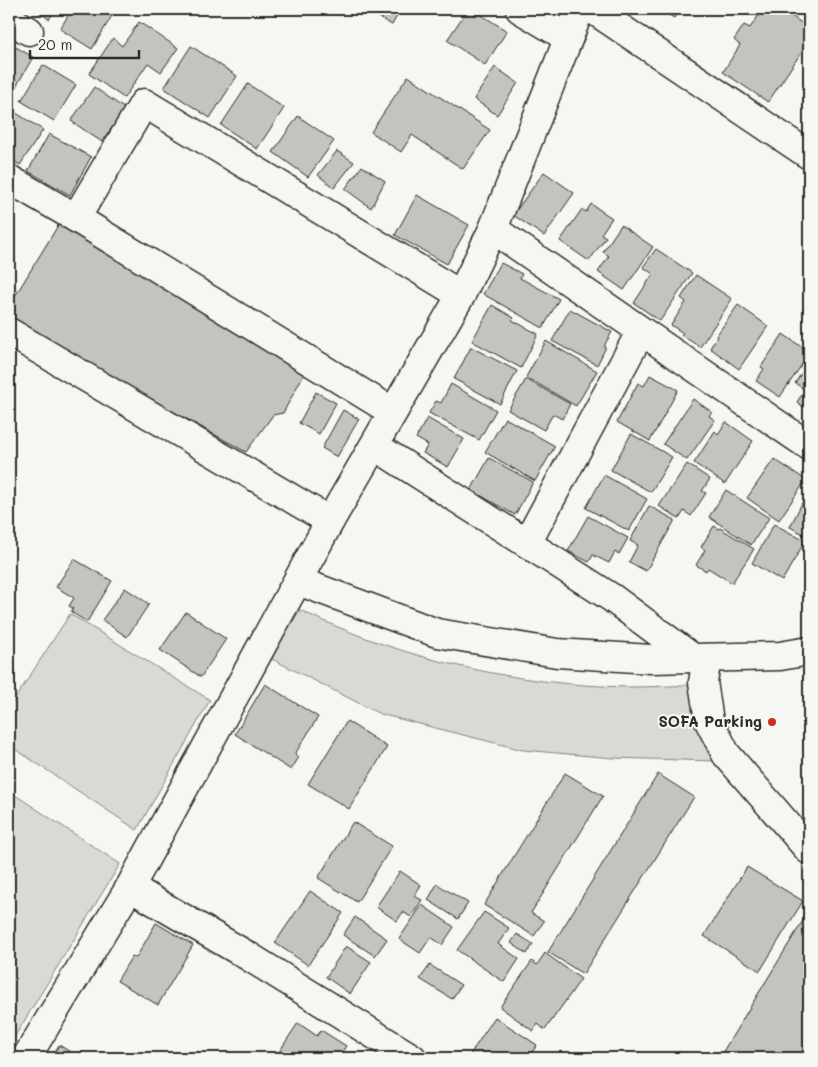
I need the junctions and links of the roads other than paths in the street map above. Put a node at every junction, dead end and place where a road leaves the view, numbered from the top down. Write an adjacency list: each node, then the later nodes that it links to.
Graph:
1 (520, 9): 4 (street)
2 (580, 9): 4 (street)
3 (592, 9): 5 (street)
4 (568, 38): 8 (street)
5 (809, 155)
6 (9, 179): 7 (street)
7 (76, 218): 9 (street); 12 (street)
8 (492, 229): 9 (street); 10 (street)
9 (461, 295): 12 (street)
10 (641, 331): 14 (street); 16 (street)
11 (9, 332): 15 (street)
12 (392, 412): 13 (street)
13 (375, 446): 15 (street); 16 (street)
14 (809, 446)
15 (330, 522): 17 (street)
16 (527, 543): 19 (street)
17 (298, 581): 19 (street); 21 (street)
18 (809, 651): 19 (street)
19 (700, 658): 20 (street)
20 (809, 850)
21 (130, 887): 22 (street); 23 (street)
22 (26, 1058)
23 (412, 1058)

